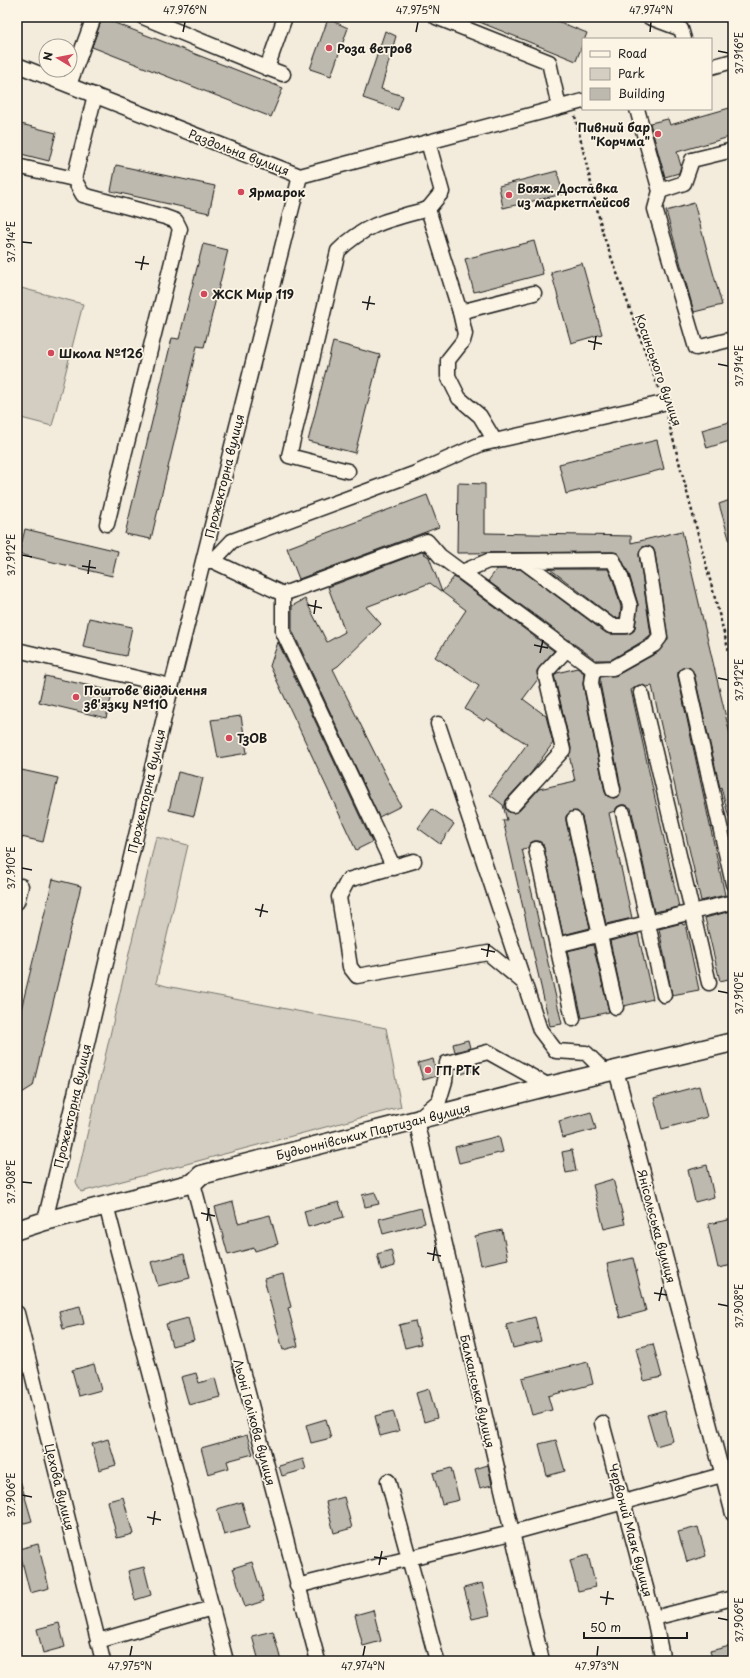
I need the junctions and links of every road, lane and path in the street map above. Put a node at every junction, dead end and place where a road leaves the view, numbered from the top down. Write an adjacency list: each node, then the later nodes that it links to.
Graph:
1 (94, 17): 12 (street)
2 (142, 17): 10 (street)
3 (285, 17): 10 (street)
4 (436, 17): 14 (street)
5 (649, 17): 6 (street)
6 (684, 38)
7 (733, 61): 9 (street)
8 (17, 65): 12 (street, Раздольна вулиця)
9 (712, 67)
10 (267, 68): 11 (street)
11 (283, 74)
12 (69, 85): 13 (street, Раздольна вулиця)
13 (95, 95): 19 (street, Раздольна вулиця); 20 (street)
14 (571, 104): 16 (street, Раздольна вулиця); 26 (path, Косинського вулиця)
15 (637, 110): 21 (street)
16 (428, 142): 19 (street, Раздольна вулиця); 22 (street)
17 (733, 150): 21 (street)
18 (17, 166): 20 (street)
19 (300, 176): 31 (street, Прожекторна вулиця)
20 (74, 179): 29 (street)
21 (660, 191): 25 (street)
22 (428, 209): 24 (street); 28 (street)
23 (534, 293): 24 (street)
24 (460, 312): 27 (street)
25 (733, 339)
26 (663, 403): 27 (street); 37 (path, Косинського вулиця)
27 (494, 441): 31 (street)
28 (348, 471)
29 (107, 524)
30 (647, 554): 38 (street)
31 (208, 561): 34 (street); 40 (street, Прожекторна вулиця)
32 (523, 561): 32 (street); 33 (street)
33 (462, 572): 34 (street); 35 (street)
34 (283, 594): 49 (street)
35 (567, 649): 38 (street); 44 (street)
36 (17, 650): 40 (street)
37 (733, 667)
38 (593, 669): 43 (street)
39 (686, 675): 50 (street)
40 (171, 686): 69 (street, Прожекторна вулиця)
41 (641, 693): 54 (street)
42 (438, 724): 58 (street)
43 (613, 790)
44 (513, 805)
45 (622, 813): 55 (street)
46 (574, 819): 56 (street)
47 (536, 849): 57 (street)
48 (414, 861): 49 (street)
49 (394, 868): 58 (street)
50 (733, 884)
51 (21, 886): 52 (street)
52 (17, 902)
53 (733, 902): 54 (street)
54 (692, 912): 55 (street); 59 (street)
55 (648, 923): 56 (street); 60 (street)
56 (600, 934): 57 (street); 61 (street)
57 (557, 944): 62 (street)
58 (523, 982): 64 (street)
59 (709, 983)
60 (664, 995)
61 (616, 1006)
62 (572, 1019)
63 (733, 1042): 64 (main road, Будьоннівських Партизан вулиця)
64 (610, 1071): 65 (main road, Будьоннівських Партизан вулиця); 73 (street, Янісольська вулиця)
65 (550, 1086): 66 (main road, Будьоннівських Партизан вулиця); 66 (street)
66 (416, 1120): 67 (main road, Будьоннівських Партизан вулиця); 77 (street, Балканська вулиця)
67 (193, 1183): 68 (main road, Будьоннівських Партизан вулиця); 79 (street, Льоні Голікова вулиця)
68 (106, 1205): 69 (main road, Будьоннівських Партизан вулиця); 81 (street)
69 (44, 1221): 70 (main road, Будьоннівських Партизан вулиця)
70 (17, 1230)
71 (17, 1313): 83 (street, Цехова вулиця)
72 (602, 1423): 75 (street, Червоний Маяк вулиця)
73 (728, 1473): 75 (street); 76 (street, Янісольська вулиця)
74 (388, 1481): 78 (street)
75 (624, 1501): 77 (street); 82 (street, Червоний Маяк вулиця)
76 (733, 1514)
77 (511, 1533): 78 (street); 88 (street, Балканська вулиця)
78 (409, 1557): 79 (street); 87 (street)
79 (297, 1586): 86 (street, Льоні Голікова вулиця)
80 (733, 1598): 82 (street)
81 (212, 1608): 83 (street); 85 (street)
82 (654, 1618): 89 (street, Червоний Маяк вулиця)
83 (98, 1641): 84 (street, Цехова вулиця)
84 (100, 1660)
85 (226, 1661)
86 (318, 1661)
87 (437, 1661)
88 (542, 1661)
89 (664, 1661)

